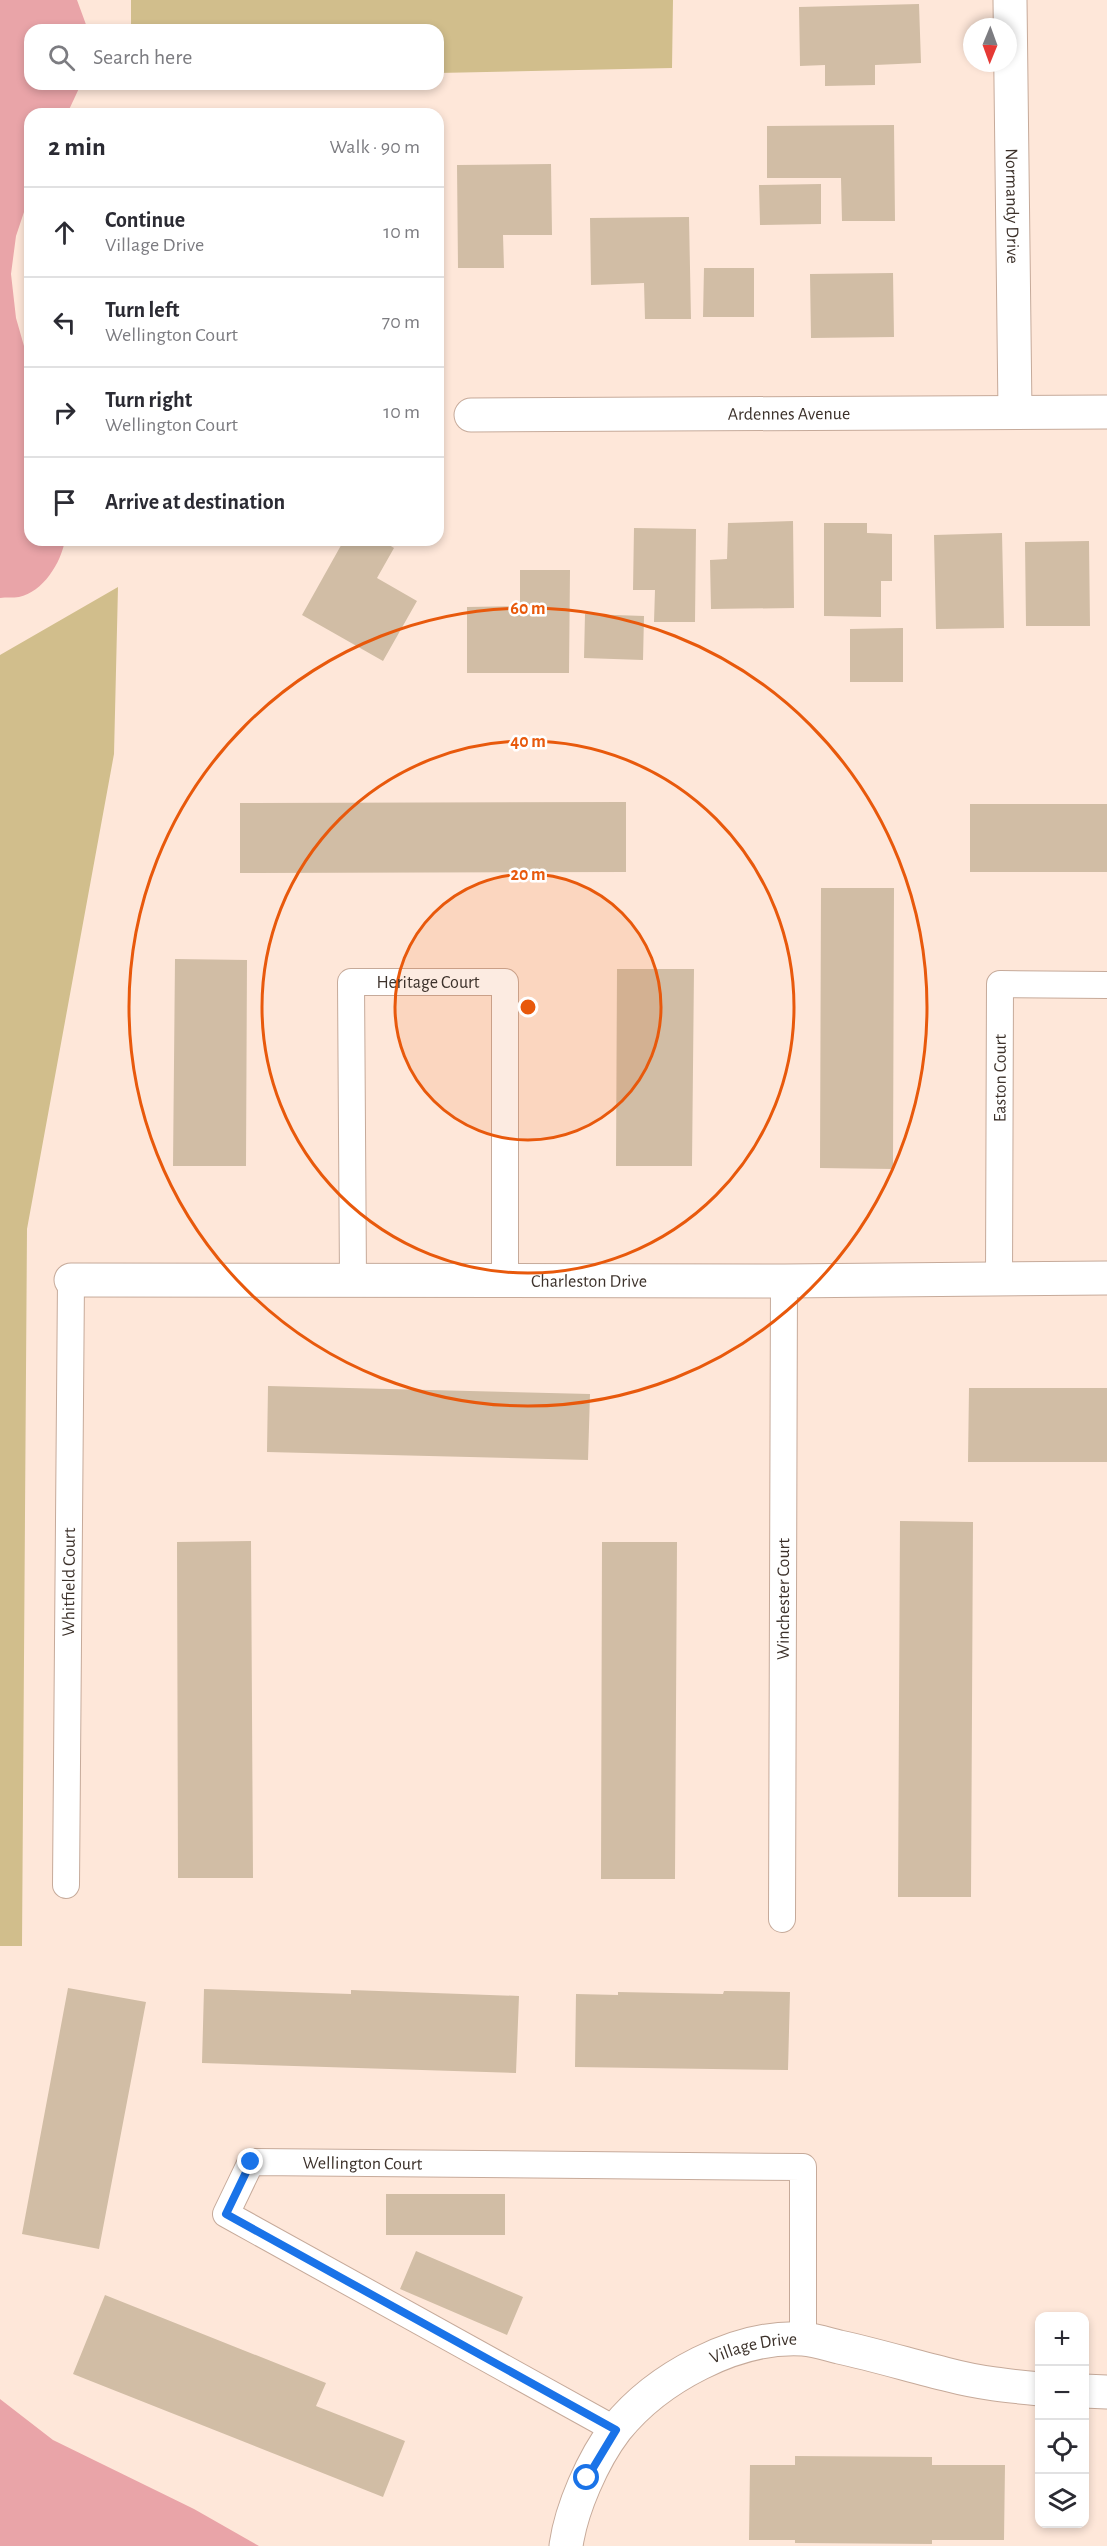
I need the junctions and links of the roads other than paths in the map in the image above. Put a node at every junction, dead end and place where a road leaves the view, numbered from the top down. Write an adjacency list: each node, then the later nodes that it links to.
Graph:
1 (1010, 0): 2 (street, Normandy Drive)
2 (1016, 412): 3 (street, Ardennes Avenue); 4 (street, Ardennes Avenue)
3 (1107, 412)
4 (471, 416)
5 (1107, 984): 6 (lane, Easton Court)
6 (999, 1278): 7 (street, Charleston Drive); 11 (street, Charleston Drive)
7 (1107, 1278)
8 (71, 1280): 9 (street, Charleston Drive); 12 (lane, Whitfield Court)
9 (353, 1280): 10 (street, Charleston Drive); 10 (lane, Heritage Court)
10 (505, 1281): 11 (street, Charleston Drive)
11 (784, 1281): 13 (lane, Winchester Court)
12 (66, 1885)
13 (782, 1919)
14 (803, 2339): 15 (street, Village Drive); 18 (street, Village Drive); 18 (lane, Wellington Court)
15 (1035, 2388)
16 (1089, 2391): 17 (street)
17 (1107, 2392)
18 (616, 2430): 19 (street, Village Drive)
19 (566, 2546)

